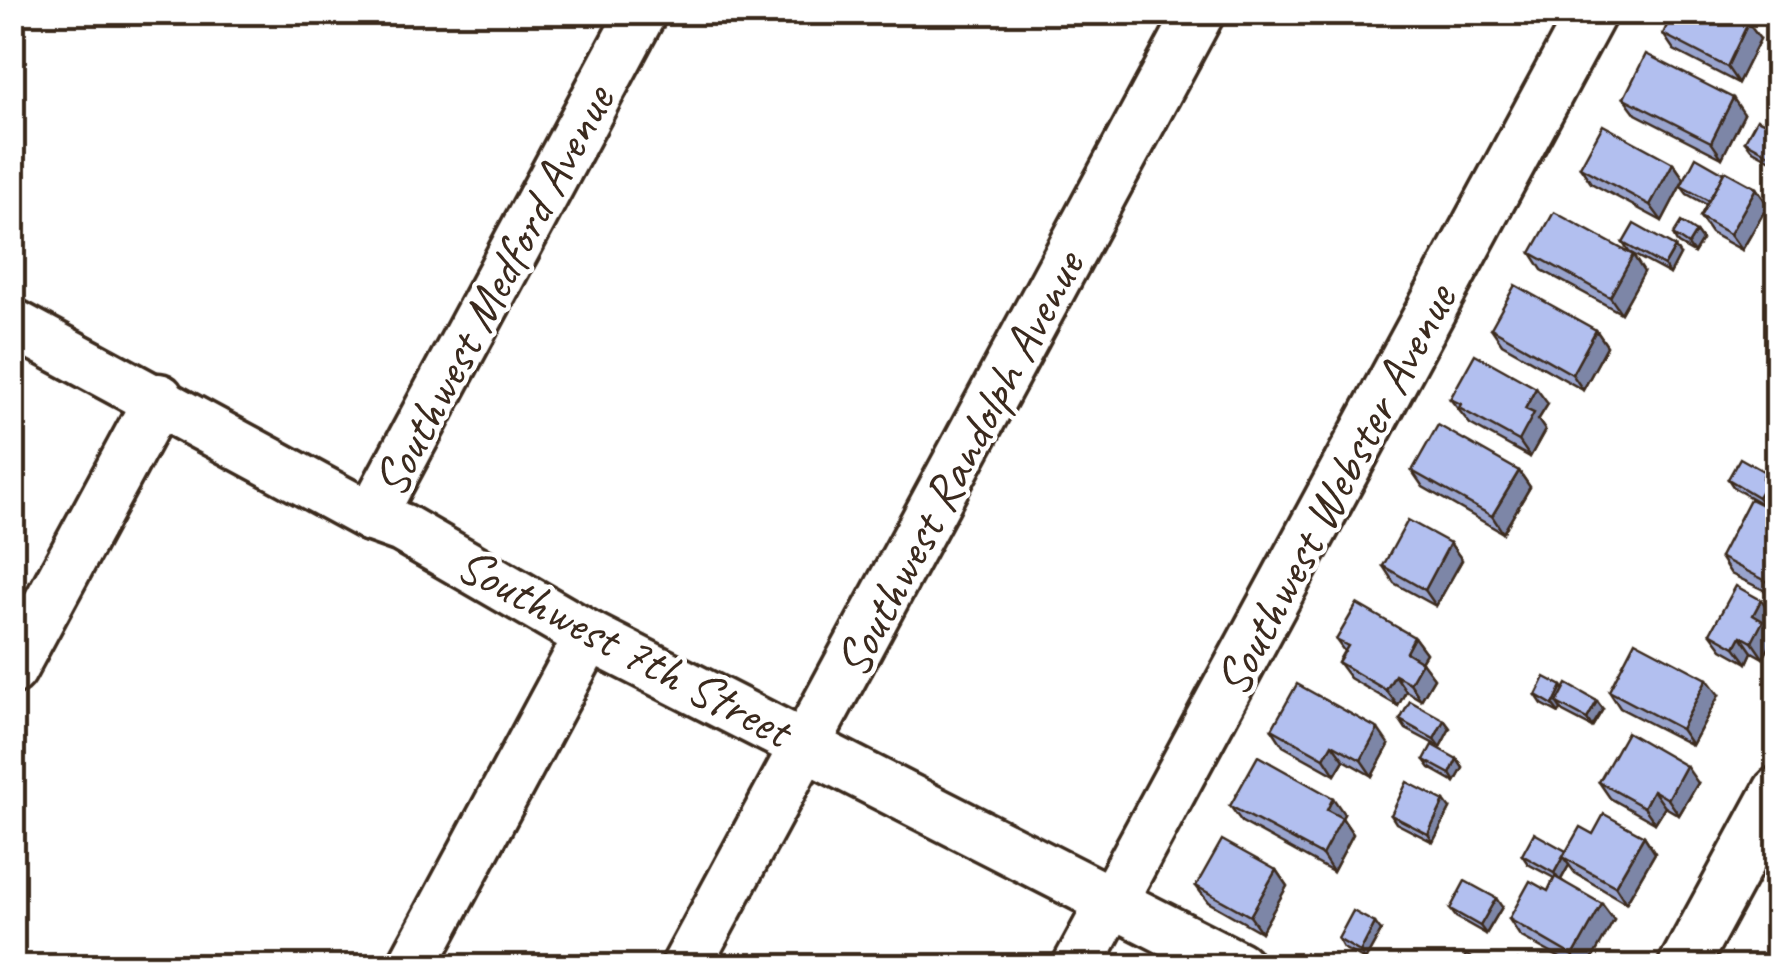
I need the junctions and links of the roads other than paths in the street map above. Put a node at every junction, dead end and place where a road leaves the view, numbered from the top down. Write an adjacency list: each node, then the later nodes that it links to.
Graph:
1 (642, 12): 6 (street, Southwest Medford Avenue)
2 (1200, 12): 9 (street, Southwest Randolph Avenue)
3 (1592, 12): 11 (street, Southwest Webster Avenue)
4 (12, 323): 5 (street, Southwest 7th Street)
5 (159, 398): 6 (street, Southwest 7th Street); 8 (street)
6 (371, 517): 7 (street, Southwest 7th Street)
7 (589, 636): 9 (street, Southwest 7th Street); 12 (street)
8 (12, 670)
9 (808, 745): 11 (street, Southwest 7th Street); 13 (street, Southwest Randolph Avenue)
10 (1778, 792): 16 (street)
11 (1112, 902): 14 (street, Southwest Webster Avenue); 15 (street, Southwest 7th Street)
12 (412, 966)
13 (686, 966)
14 (1077, 966)
15 (1238, 966)
16 (1683, 966)

